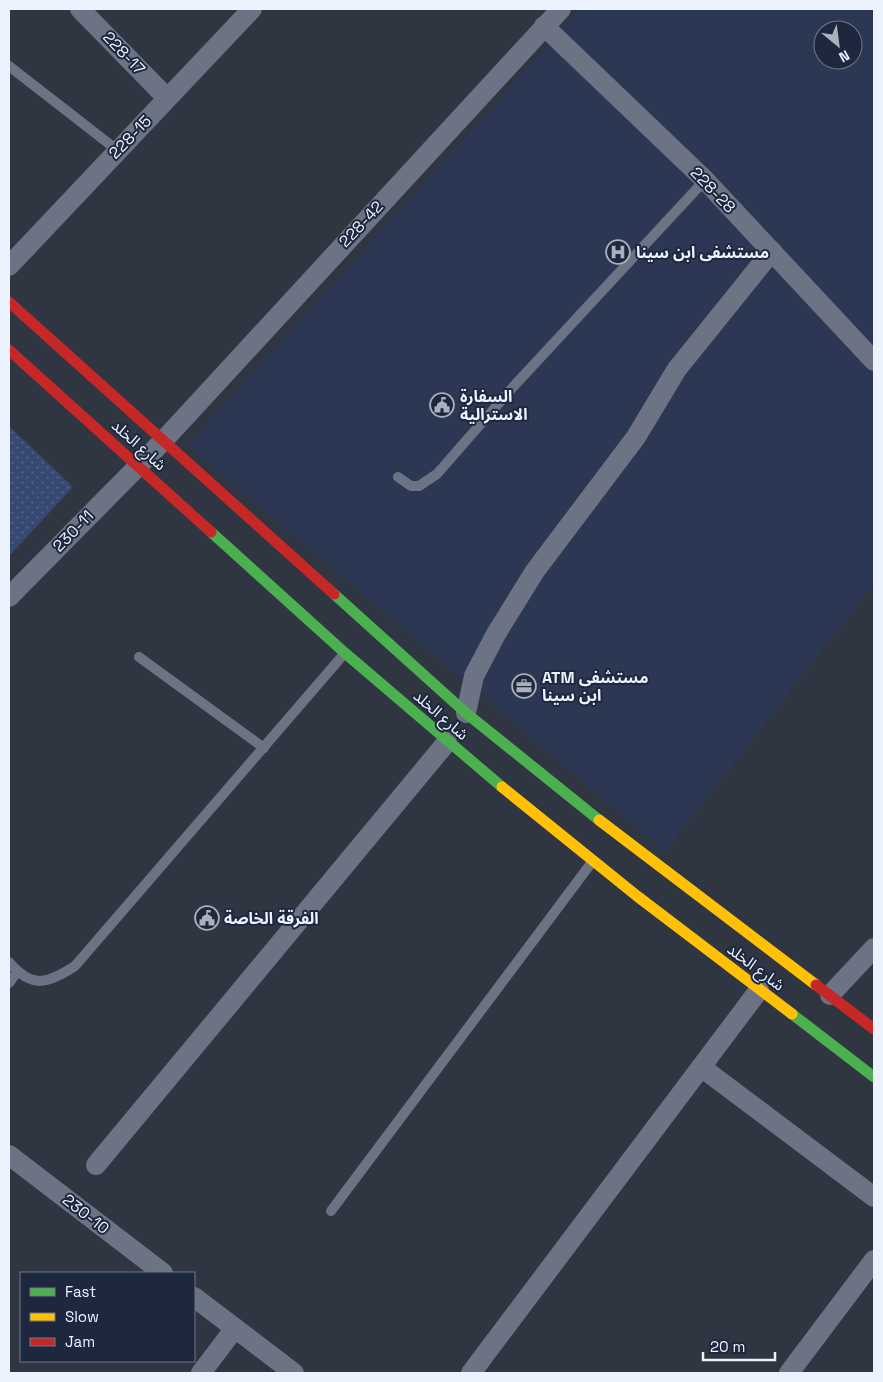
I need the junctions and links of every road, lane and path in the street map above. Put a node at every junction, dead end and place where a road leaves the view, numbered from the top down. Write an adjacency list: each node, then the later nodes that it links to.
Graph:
1 (80, 9): 6 (street, 228-17)
2 (252, 9): 6 (street, 228-15)
3 (561, 9): 4 (street, 228-42)
4 (544, 26): 8 (street, 228-28); 14 (street, 228-42)
5 (9, 66): 7 (lane)
6 (167, 98): 7 (street, 228-15)
7 (118, 150): 10 (street, 228-15)
8 (705, 180): 9 (street, 228-28); 16 (lane)
9 (772, 251): 13 (street, 228-28); 20 (street)
10 (9, 266)
11 (9, 302): 14 (main road, شارع الخلد)
12 (9, 350): 15 (main road, شارع الخلد)
13 (874, 361)
14 (163, 441): 15 (street, 228-42); 20 (main road, شارع الخلد)
15 (137, 465): 17 (street, 230-11); 18 (main road, شارع الخلد)
16 (398, 477)
17 (9, 597)
18 (345, 653): 21 (main road, شارع الخلد); 22 (lane)
19 (139, 657): 22 (lane)
20 (466, 713): 29 (main road, شارع الخلد)
21 (447, 742): 23 (main road, شارع الخلد); 34 (street)
22 (264, 748): 26 (lane)
23 (592, 861): 28 (main road, شارع الخلد); 36 (lane)
24 (874, 948): 29 (street)
25 (9, 962): 26 (lane)
26 (17, 972): 27 (lane)
27 (9, 983)
28 (759, 990): 31 (street); 32 (main road, شارع الخلد)
29 (830, 995): 30 (main road, شارع الخلد)
30 (874, 1028)
31 (701, 1067): 35 (street); 43 (street)
32 (874, 1077)
33 (9, 1155): 38 (street, 230-10)
34 (96, 1165)
35 (874, 1197)
36 (331, 1211)
37 (874, 1260): 44 (street)
38 (162, 1272)
39 (195, 1298): 40 (street)
40 (234, 1328): 41 (street); 42 (street)
41 (201, 1373)
42 (294, 1373)
43 (471, 1373)
44 (789, 1373)

